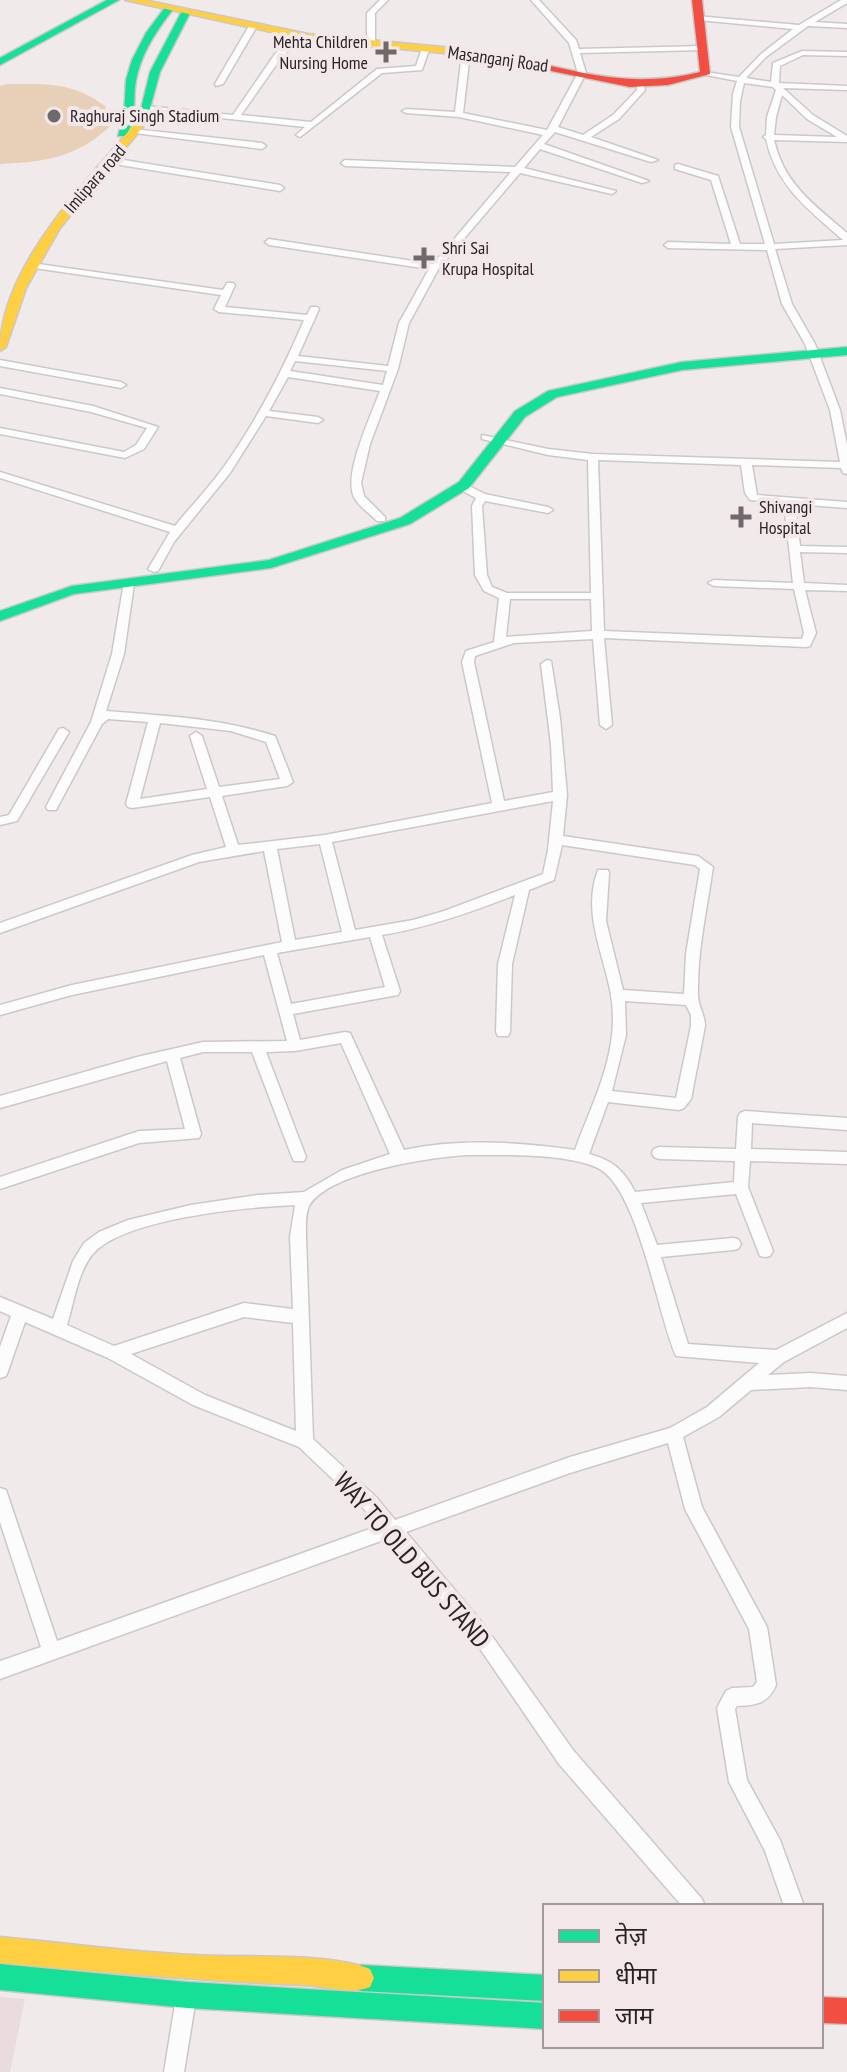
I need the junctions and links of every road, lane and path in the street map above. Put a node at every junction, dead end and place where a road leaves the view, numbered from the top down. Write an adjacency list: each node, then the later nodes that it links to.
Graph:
1 (101, 0): 18 (street)
2 (114, 0): 20 (street)
3 (130, 0): 7 (street, Masanganj Road)
4 (384, 0): 13 (street)
5 (535, 0): 16 (street)
6 (846, 0): 10 (street)
7 (177, 6): 9 (street, Masanganj Road); 28 (street, Imlipara road); 33 (street, Imlipara road)
8 (698, 9): 10 (street); 14 (street)
9 (253, 26): 12 (street, Masanganj Road); 24 (street)
10 (806, 26): 11 (street); 23 (street)
11 (847, 26)
12 (300, 35): 13 (street, Masanganj Road); 31 (street)
13 (371, 45): 15 (street, Masanganj Road)
14 (703, 48): 16 (street); 22 (street)
15 (425, 50): 17 (street, Masanganj Road); 32 (street)
16 (577, 51): 21 (street)
17 (466, 53): 21 (street, Masanganj Road); 30 (street)
18 (0, 54)
19 (847, 54): 26 (street)
20 (0, 62)
21 (582, 73): 25 (street, Masanganj Road); 34 (street)
22 (705, 74): 23 (street, Masanganj Road); 25 (street, Masanganj Road)
23 (741, 79): 26 (street, Masanganj Road); 53 (street)
24 (219, 84)
25 (640, 84): 37 (street)
26 (777, 88): 27 (street); 36 (street); 38 (street, Masanganj Road)
27 (847, 88)
28 (146, 108): 31 (street); 33 (street, Imlipara road)
29 (406, 111): 30 (street)
30 (459, 115): 34 (street)
31 (236, 116): 32 (street)
32 (311, 125): 35 (street)
33 (132, 130): 39 (street); 42 (street, Imlipara road); 56 (street, Imlipara road)
34 (550, 131): 37 (street); 40 (street)
35 (300, 135)
36 (767, 137): 38 (street); 49 (street)
37 (584, 138): 41 (street)
38 (847, 140)
39 (262, 146)
40 (540, 146): 45 (street); 46 (street)
41 (654, 160)
42 (111, 161): 47 (street); 54 (street, Imlipara road)
43 (345, 163): 45 (street)
44 (678, 167): 52 (street)
45 (520, 170): 48 (street); 55 (street)
46 (645, 181)
47 (280, 188)
48 (612, 191)
49 (847, 240): 53 (street)
50 (269, 242): 55 (street)
51 (668, 245): 52 (street)
52 (737, 247): 53 (street)
53 (772, 247): 59 (street)
54 (34, 265): 58 (street, Imlipara road); 61 (street)
55 (435, 267): 63 (street)
56 (0, 307)
57 (847, 344): 59 (street)
58 (0, 347)
59 (812, 348): 60 (street); 71 (street); 74 (street)
60 (847, 351)
61 (293, 358): 63 (street); 64 (street)
62 (0, 363): 65 (street)
63 (393, 369): 66 (street)
64 (284, 373): 66 (street); 68 (street)
65 (121, 385)
66 (386, 389): 81 (street)
67 (0, 391): 70 (street)
68 (263, 413): 69 (street); 82 (street)
69 (318, 420)
70 (0, 431)
71 (493, 439): 72 (street); 76 (street); 81 (street)
72 (593, 457): 73 (street); 91 (street)
73 (746, 462): 74 (street); 78 (street)
74 (846, 468)
75 (0, 475): 82 (street)
76 (461, 486): 77 (street); 87 (street)
77 (482, 497): 80 (street); 90 (street)
78 (789, 502): 79 (street); 83 (street)
79 (847, 505)
80 (548, 510)
81 (381, 519): 85 (street)
82 (176, 530): 85 (street)
83 (794, 549): 84 (street); 88 (street)
84 (847, 550)
85 (154, 569): 92 (street)
86 (714, 583): 88 (street)
87 (128, 584): 93 (street); 98 (street)
88 (799, 587): 89 (street); 94 (street)
89 (847, 588)
90 (505, 596): 91 (street); 95 (street)
91 (596, 596): 94 (street)
92 (0, 603)
93 (0, 616)
94 (598, 635): 95 (street); 99 (street)
95 (500, 643): 104 (street)
96 (547, 664): 103 (street)
97 (155, 719): 98 (street); 102 (street); 102 (street)
98 (97, 722): 105 (street)
99 (606, 725)
100 (63, 732): 106 (street)
101 (196, 736): 102 (street)
102 (215, 793): 110 (street)
103 (561, 795): 104 (street); 108 (street)
104 (499, 805): 107 (street)
105 (52, 807)
106 (0, 821)
107 (325, 839): 109 (street); 115 (street)
108 (558, 840): 112 (street); 119 (street)
109 (270, 846): 110 (street); 116 (street)
110 (233, 850): 113 (street)
111 (603, 873): 118 (street)
112 (523, 887): 114 (street); 122 (street)
113 (0, 928)
114 (375, 933): 115 (street); 121 (street)
115 (350, 936): 116 (street)
116 (289, 946): 117 (street)
117 (269, 949): 120 (street); 121 (street)
118 (617, 995): 119 (street); 126 (street)
119 (691, 1000): 126 (street)
120 (0, 1010)
121 (285, 1010): 124 (street)
122 (503, 1032)
123 (256, 1045): 124 (street); 125 (street); 132 (street)
124 (295, 1046): 134 (street)
125 (172, 1054): 127 (street); 135 (street)
126 (601, 1096): 131 (street)
127 (0, 1102)
128 (847, 1124): 130 (street)
129 (659, 1153): 130 (street)
130 (743, 1154): 133 (street); 136 (street)
131 (581, 1155): 134 (street); 138 (street)
132 (299, 1157)
133 (847, 1158)
134 (400, 1159): 137 (street)
135 (0, 1183)
136 (741, 1187): 138 (street); 140 (street)
137 (306, 1198): 144 (street); 146 (street)
138 (632, 1198): 141 (street)
139 (733, 1244): 141 (street)
140 (765, 1251)
141 (650, 1252): 148 (street)
142 (0, 1304): 143 (street, WAY TO OLD BUS STAND)
143 (20, 1312): 146 (street, WAY TO OLD BUS STAND); 149 (street)
144 (300, 1317): 147 (street); 153 (street)
145 (847, 1320): 148 (street)
146 (58, 1328): 147 (street, WAY TO OLD BUS STAND)
147 (114, 1353): 153 (street, WAY TO OLD BUS STAND)
148 (778, 1357): 150 (street)
149 (0, 1371)
150 (750, 1383): 151 (street); 152 (street)
151 (847, 1383)
152 (674, 1434): 155 (street); 159 (street)
153 (305, 1442): 155 (street, WAY TO OLD BUS STAND)
154 (0, 1496): 156 (street)
155 (392, 1530): 156 (street); 158 (street, WAY TO OLD BUS STAND)
156 (51, 1651): 157 (street)
157 (0, 1670)
158 (693, 1904)
159 (793, 1904)
160 (0, 1950): 161 (street)
161 (191, 1968): 163 (street); 165 (street)
162 (0, 1977): 165 (street)
163 (543, 1988)
164 (823, 1992): 166 (street)
165 (187, 1995): 167 (street); 168 (street)
166 (832, 2010)
167 (543, 2016)
168 (174, 2072)

